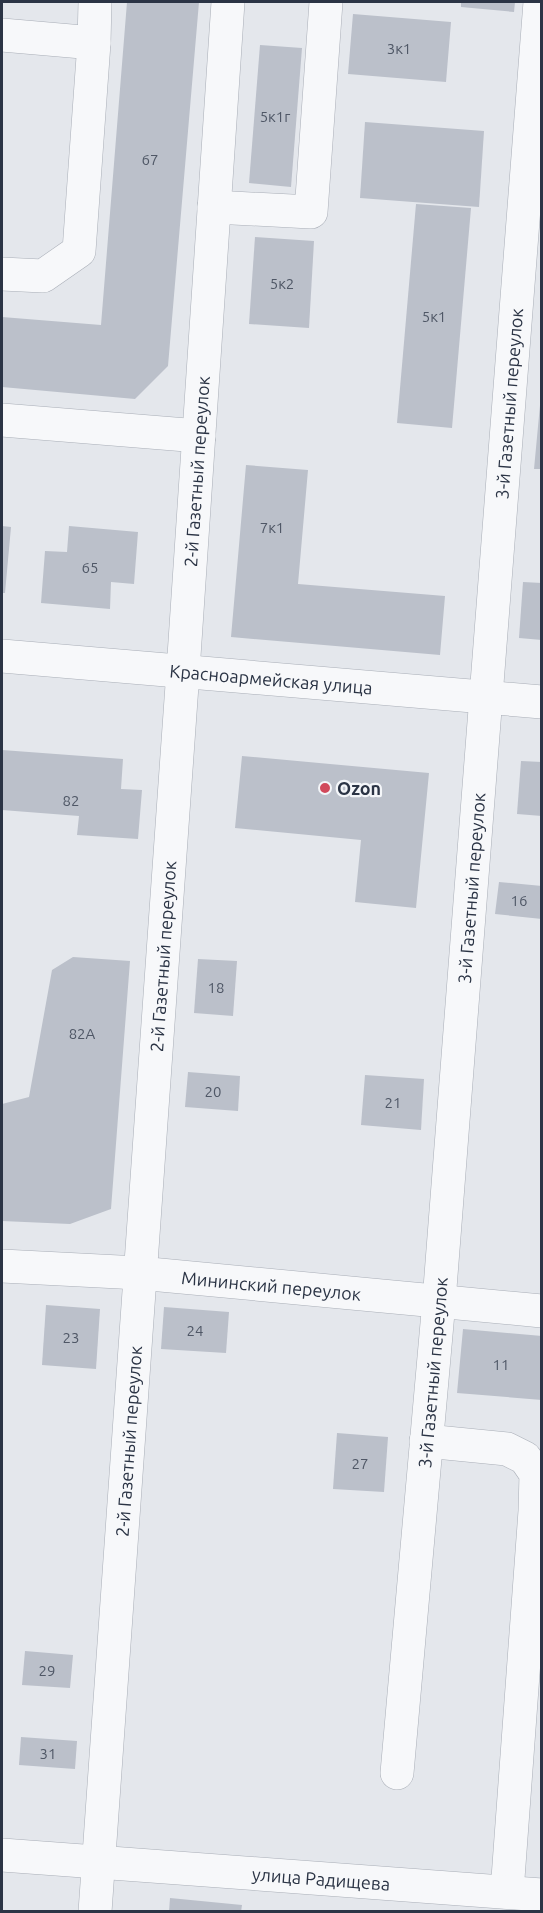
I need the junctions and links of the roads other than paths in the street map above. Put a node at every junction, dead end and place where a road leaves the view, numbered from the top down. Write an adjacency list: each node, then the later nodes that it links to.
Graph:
1 (95, 2): 6 (street)
2 (228, 2): 7 (street, 2-й Газетный переулок)
3 (327, 2): 7 (street)
4 (540, 2): 13 (street, 3-й Газетный переулок)
5 (2, 35): 6 (street)
6 (94, 43): 8 (street)
7 (214, 207): 10 (street, 2-й Газетный переулок)
8 (2, 274)
9 (2, 420): 10 (street)
10 (199, 436): 12 (street, 2-й Газетный переулок)
11 (2, 656): 12 (street, Красноармейская улица)
12 (183, 671): 13 (street, Красноармейская улица); 16 (street, 2-й Газетный переулок)
13 (485, 697): 14 (street, Красноармейская улица); 17 (street, 3-й Газетный переулок)
14 (542, 702)
15 (2, 1266): 16 (street, Мининский переулок)
16 (139, 1273): 17 (street, Мининский переулок); 22 (street, 2-й Газетный переулок)
17 (439, 1301): 18 (street, Мининский переулок); 19 (street, 3-й Газетный переулок)
18 (542, 1311)
19 (426, 1441): 20 (street, 3-й Газетный переулок); 23 (street)
20 (397, 1773)
21 (2, 1855): 22 (street, улица Радищева)
22 (98, 1863): 23 (street, улица Радищева); 25 (street, 2-й Газетный переулок)
23 (507, 1892): 24 (street, улица Радищева)
24 (542, 1895)
25 (95, 1911)

